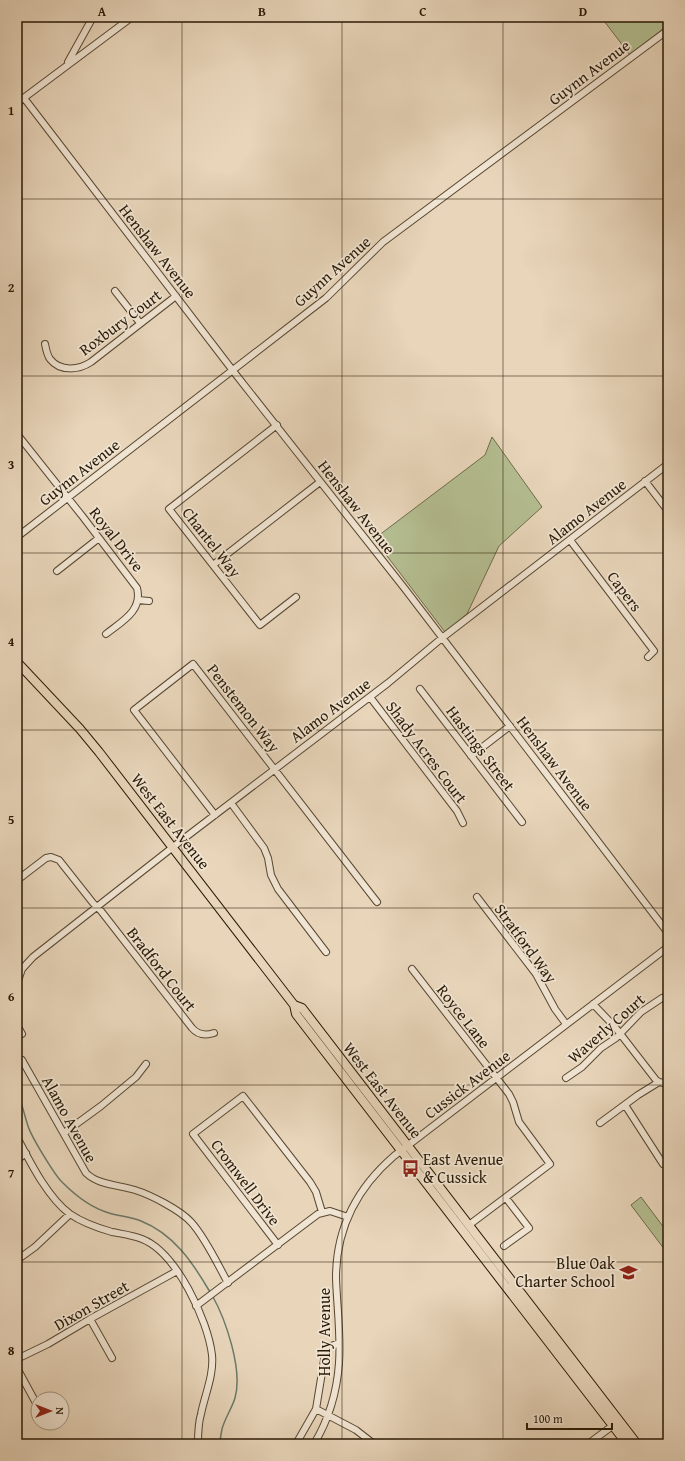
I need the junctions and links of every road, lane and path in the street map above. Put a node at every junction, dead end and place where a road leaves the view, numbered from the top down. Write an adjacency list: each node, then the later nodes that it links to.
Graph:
1 (93, 17): 4 (street)
2 (132, 17): 4 (street)
3 (668, 30): 11 (street, Guynn Avenue)
4 (66, 66): 5 (street)
5 (24, 98): 6 (street); 8 (street, Henshaw Avenue)
6 (17, 103)
7 (115, 291): 9 (street)
8 (176, 296): 9 (street, Roxbury Court); 11 (street, Henshaw Avenue)
9 (140, 323): 10 (street, Roxbury Court)
10 (45, 344)
11 (232, 369): 12 (street, Henshaw Avenue); 17 (street, Guynn Avenue)
12 (277, 425): 15 (street, Henshaw Avenue); 22 (street, Chantel Way)
13 (17, 434): 17 (street, Royal Drive)
14 (668, 464): 16 (street, Alamo Avenue)
15 (320, 482): 22 (street); 28 (street, Henshaw Avenue)
16 (645, 482): 18 (street); 21 (street, Alamo Avenue)
17 (68, 497): 19 (street, Guynn Avenue); 20 (street, Royal Drive)
18 (668, 511)
19 (17, 537)
20 (99, 538): 23 (street); 25 (street, Royal Drive)
21 (570, 540): 28 (street, Alamo Avenue); 29 (street, Capers)
22 (213, 565): 24 (street, Chantel Way)
23 (57, 571)
24 (296, 597)
25 (138, 600): 26 (street); 27 (street)
26 (149, 601)
27 (106, 634)
28 (442, 638): 32 (street, Alamo Avenue); 33 (street, Henshaw Avenue)
29 (648, 657)
30 (17, 662): 40 (main road, West East Avenue)
31 (420, 689): 34 (street, Hastings Street)
32 (370, 697): 35 (street, Alamo Avenue); 39 (street, Shady Acres Court)
33 (510, 726): 34 (street); 45 (street, Henshaw Avenue)
34 (471, 756): 38 (street, Hastings Street)
35 (275, 769): 36 (street, Alamo Avenue); 37 (street, Penstemon Way); 43 (street, Penstemon Way)
36 (231, 803): 37 (street, Alamo Avenue); 47 (street)
37 (215, 815): 40 (street, Alamo Avenue)
38 (522, 822)
39 (463, 823)
40 (173, 847): 44 (street, Alamo Avenue); 68 (main road, West East Avenue)
41 (20, 878): 44 (street, Bradford Court)
42 (477, 897): 53 (street, Stratford Way)
43 (377, 902)
44 (97, 907): 48 (street, Alamo Avenue); 55 (street, Bradford Court)
45 (668, 933)
46 (668, 947): 52 (street, Cussick Avenue)
47 (326, 952)
48 (20, 967): 50 (street, Alamo Avenue)
49 (412, 969): 61 (street, Royce Lane)
50 (17, 984)
51 (662, 998): 56 (street, Waverly Court)
52 (593, 1004): 53 (street, Cussick Avenue); 56 (street)
53 (566, 1024): 61 (street, Cussick Avenue)
54 (17, 1025): 57 (street)
55 (214, 1033)
56 (620, 1033): 60 (street, Waverly Court); 62 (street)
57 (22, 1034)
58 (22, 1060): 66 (street, Alamo Avenue)
59 (146, 1064): 66 (street)
60 (566, 1078)
61 (496, 1079): 68 (street, Cussick Avenue); 72 (street, Royce Lane)
62 (660, 1082): 63 (street); 64 (street)
63 (668, 1084)
64 (625, 1105): 65 (street); 71 (street)
65 (600, 1123)
66 (64, 1133): 81 (street, Alamo Avenue)
67 (17, 1137): 69 (street)
68 (404, 1148): 75 (street, Cussick Avenue); 76 (main road, West East Avenue); 91 (main road, West East Avenue)
69 (26, 1153): 70 (street); 74 (street)
70 (17, 1160)
71 (663, 1164)
72 (506, 1198): 76 (street); 78 (street)
73 (322, 1212): 75 (street); 77 (street); 77 (street, Cromwell Drive)
74 (70, 1214): 79 (street); 80 (street)
75 (348, 1217): 84 (street, Holly Avenue)
76 (469, 1226): 91 (main road, West East Avenue)
77 (278, 1245): 81 (street)
78 (504, 1246)
79 (17, 1260)
80 (177, 1271): 82 (street); 83 (street, Dixon Street)
81 (228, 1283): 82 (street)
82 (196, 1306): 92 (street)
83 (90, 1319): 85 (street); 86 (street, Dixon Street)
84 (339, 1343): 89 (street); 90 (street, Holly Avenue)
85 (112, 1358)
86 (17, 1359)
87 (17, 1368): 88 (street)
88 (30, 1391)
89 (316, 1409): 90 (street); 93 (street)
90 (328, 1416): 94 (street, Holly Avenue); 95 (street)
91 (616, 1423): 96 (street); 97 (main road, West East Avenue); 98 (main road, West East Avenue)
92 (198, 1444)
93 (296, 1444)
94 (314, 1444)
95 (374, 1444)
96 (588, 1444)
97 (627, 1444)
98 (637, 1444)

